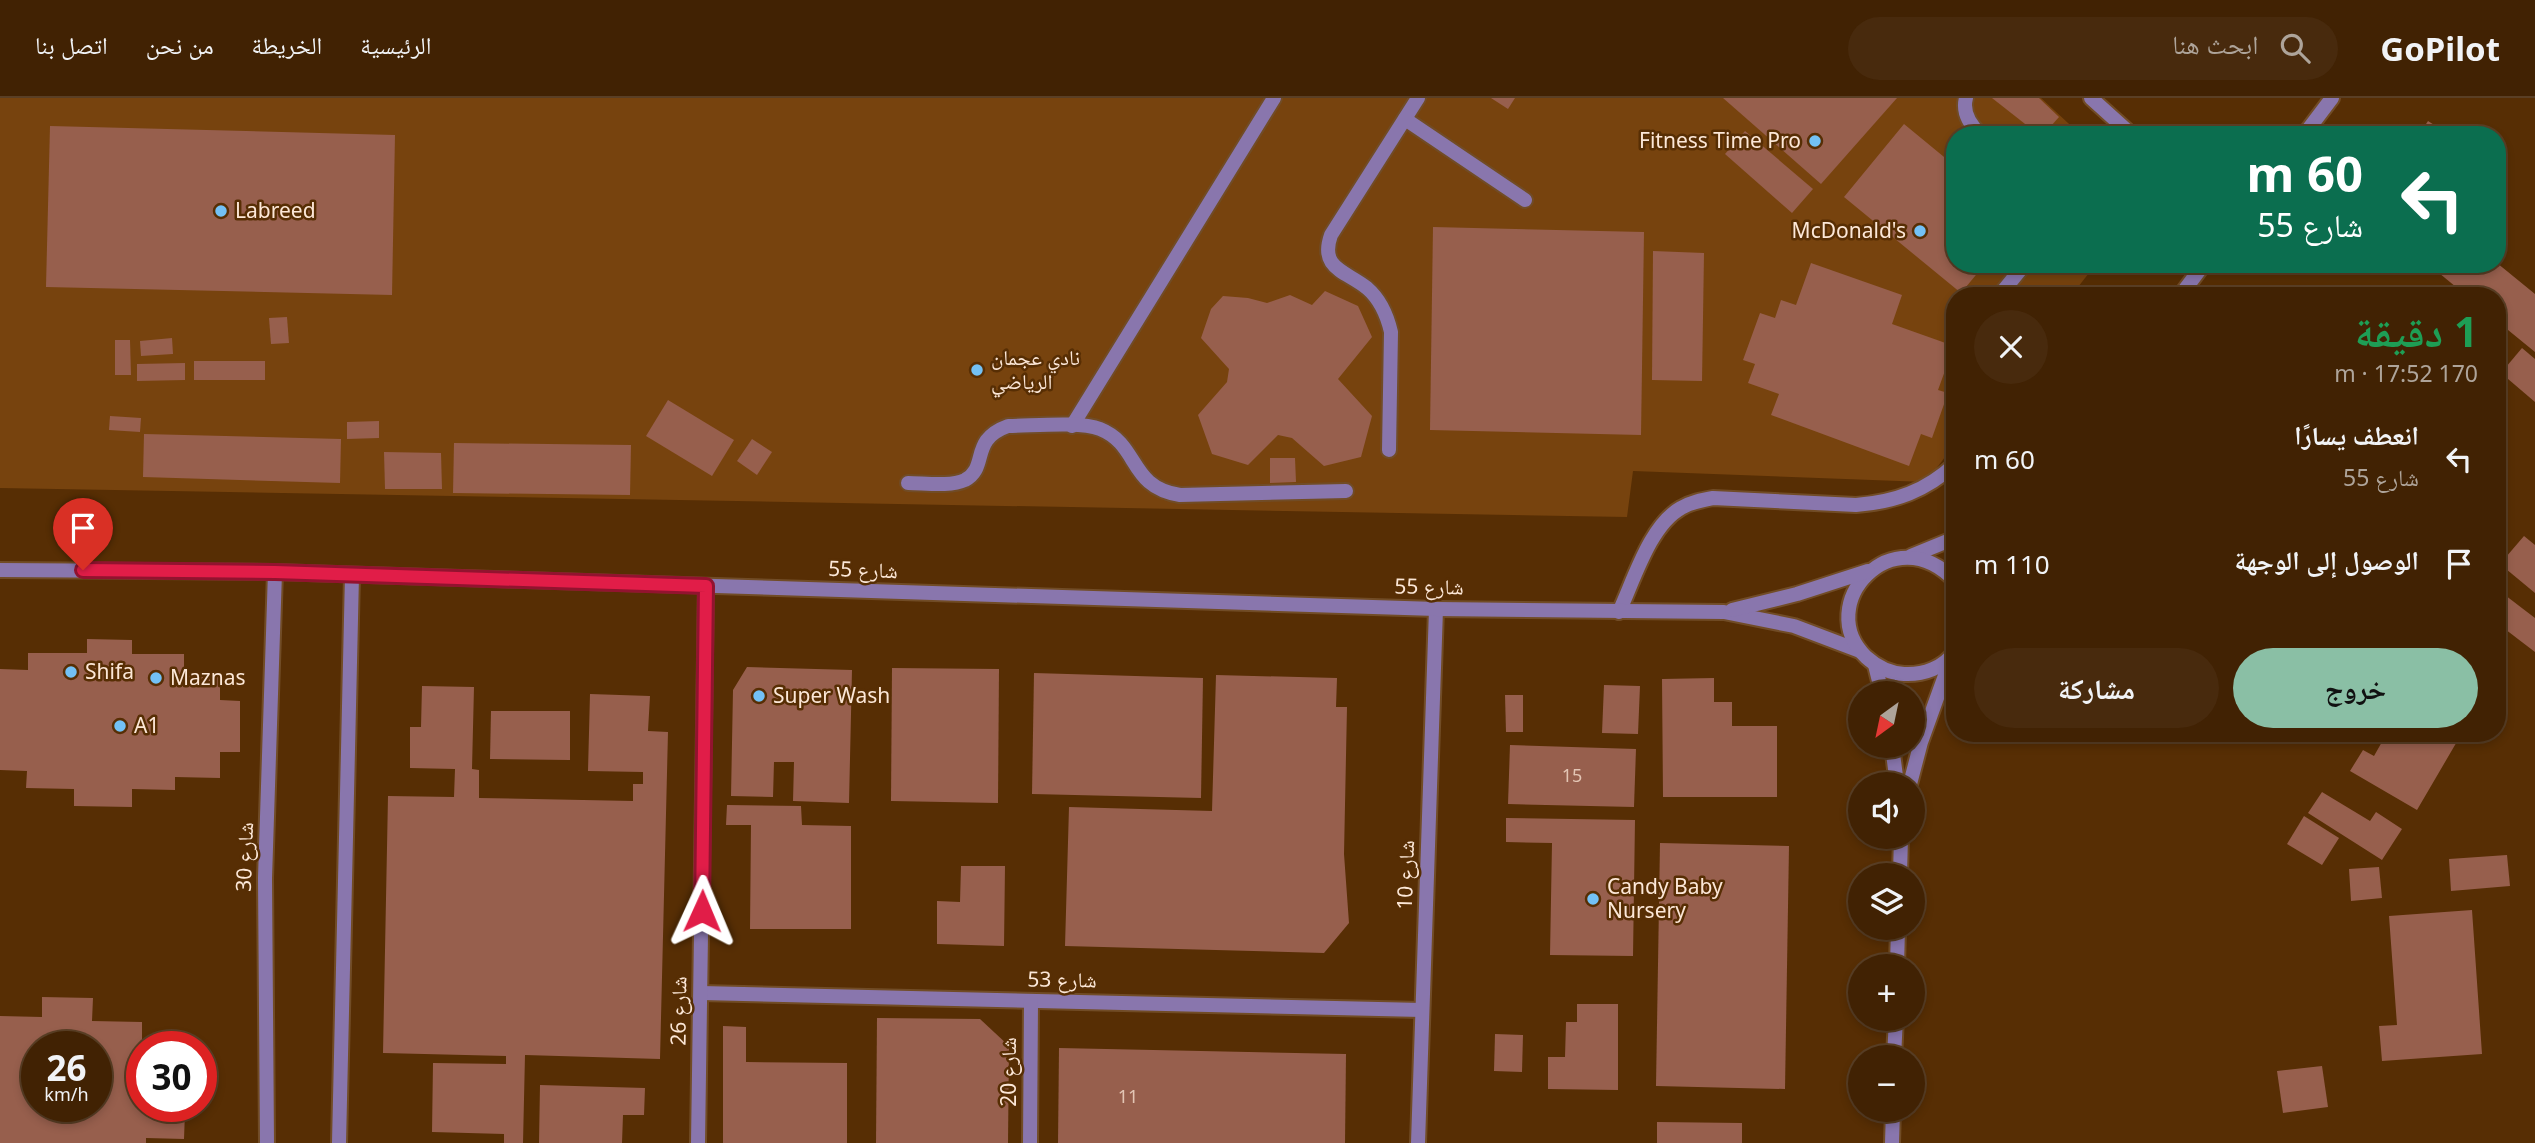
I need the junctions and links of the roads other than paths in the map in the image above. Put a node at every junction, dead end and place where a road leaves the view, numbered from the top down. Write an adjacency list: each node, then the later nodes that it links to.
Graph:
1 (1273, 98): 13 (street)
2 (1418, 98): 6 (street)
3 (1966, 98): 7 (street)
4 (2091, 98): 8 (street)
5 (2332, 98): 9 (street)
6 (1405, 119): 10 (street); 14 (street)
7 (1973, 126)
8 (2122, 126)
9 (2311, 126)
10 (1525, 200)
11 (2018, 273): 12 (street)
12 (2007, 287)
13 (1072, 426): 16 (street); 17 (street)
14 (1389, 450)
15 (1946, 472): 27 (street)
16 (908, 483)
17 (1346, 491)
18 (1946, 542): 19 (street, شارع 55)
19 (1908, 557): 21 (street, شارع 55); 22 (street)
20 (0, 570): 23 (street, شارع 55)
21 (1869, 571): 28 (street, شارع 55); 29 (street)
22 (1946, 571)
23 (275, 572): 24 (street, شارع 55); 39 (street, شارع 30)
24 (352, 575): 25 (street, شارع 55); 40 (street)
25 (706, 586): 26 (street, شارع 55); 35 (street, شارع 26)
26 (1436, 609): 27 (street, شارع 55); 37 (street, شارع 10)
27 (1619, 612): 28 (street, شارع 55)
28 (1724, 612): 29 (street, شارع 55)
29 (1860, 651): 31 (street)
30 (1946, 660): 31 (street)
31 (1875, 665): 33 (street)
32 (1946, 673): 34 (street)
33 (1879, 681)
34 (1913, 772)
35 (701, 993): 36 (street, شارع 53); 41 (street, شارع 26)
36 (1031, 1001): 37 (street, شارع 53); 42 (street, شارع 20)
37 (1422, 1010): 43 (street, شارع 10)
38 (1893, 1122): 44 (street)
39 (267, 1143)
40 (339, 1143)
41 (698, 1143)
42 (1030, 1143)
43 (1418, 1143)
44 (1892, 1143)

